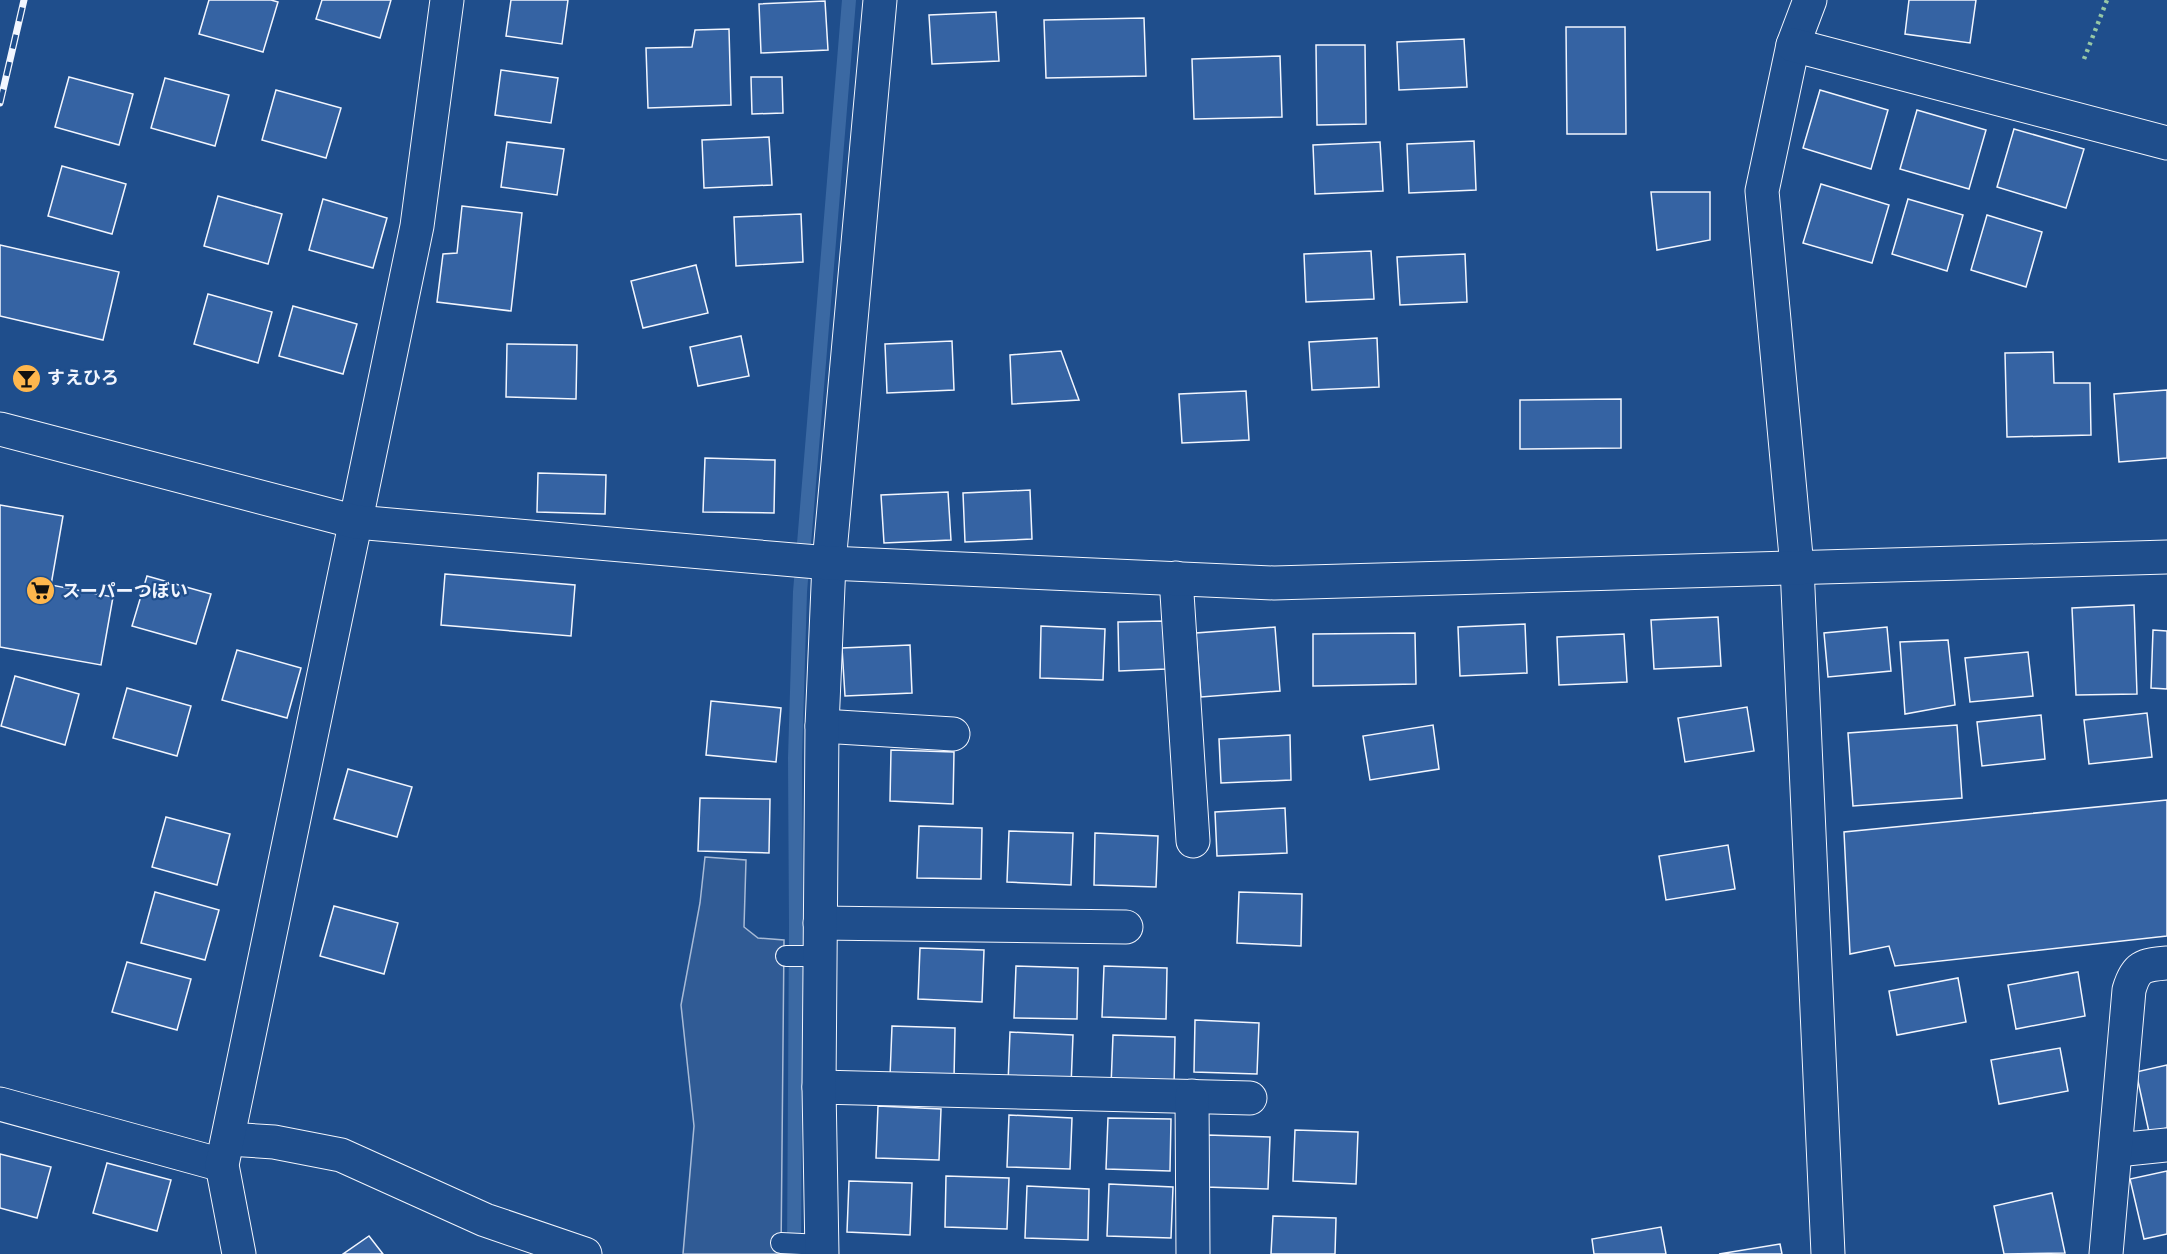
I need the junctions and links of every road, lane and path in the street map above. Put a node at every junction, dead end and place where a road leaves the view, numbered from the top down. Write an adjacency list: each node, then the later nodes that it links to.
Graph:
1 (447, 0): 7 (street)
2 (880, 0): 9 (street)
3 (1810, 0): 4 (street)
4 (1793, 45): 5 (street); 10 (street)
5 (2167, 142)
6 (0, 429): 7 (street)
7 (356, 522): 9 (street); 24 (street)
8 (2167, 557): 10 (street)
9 (821, 562): 11 (street); 12 (street)
10 (1797, 567): 11 (street); 30 (street)
11 (1176, 578): 14 (street)
12 (822, 726): 13 (street); 15 (street)
13 (953, 734)
14 (1192, 841)
15 (820, 923): 16 (street); 18 (street)
16 (1126, 927)
17 (2167, 963): 23 (street)
18 (819, 1087): 19 (street); 26 (street)
19 (1192, 1096): 20 (street); 29 (street)
20 (1250, 1098)
21 (0, 1104): 24 (street)
22 (2167, 1145): 23 (street)
23 (2117, 1150): 31 (street)
24 (225, 1152): 27 (street); 28 (street)
25 (781, 1243): 26 (lane)
26 (815, 1248)
27 (239, 1254)
28 (585, 1254)
29 (1193, 1254)
30 (1828, 1254)
31 (2106, 1254)

